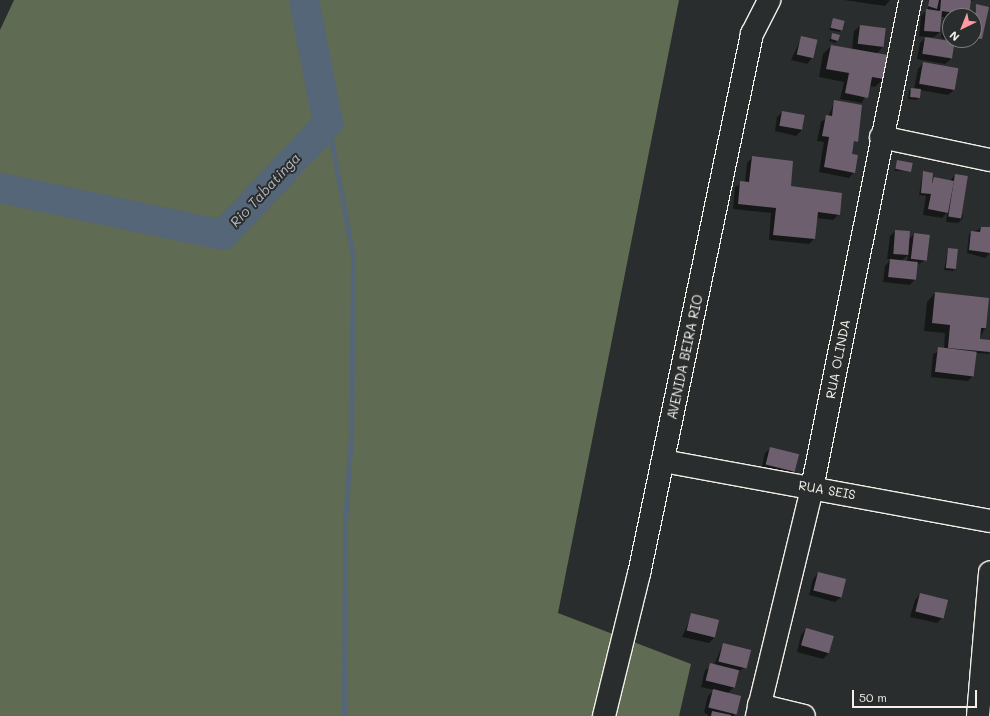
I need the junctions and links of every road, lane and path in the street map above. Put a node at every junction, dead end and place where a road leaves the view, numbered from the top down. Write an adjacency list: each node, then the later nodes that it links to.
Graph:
1 (769, 0): 5 (street, AVENIDA BEIRA RIO)
2 (910, 0): 3 (street, RUA OLINDA)
3 (881, 137): 4 (street); 6 (street, RUA OLINDA)
4 (990, 160)
5 (663, 461): 6 (street, RUA SEIS); 10 (street, AVENIDA BEIRA RIO)
6 (812, 488): 7 (street, RUA SEIS); 9 (street, RUA OLINDA)
7 (990, 521)
8 (990, 572): 12 (street)
9 (758, 711): 11 (street)
10 (604, 716)
11 (804, 716)
12 (978, 716)

